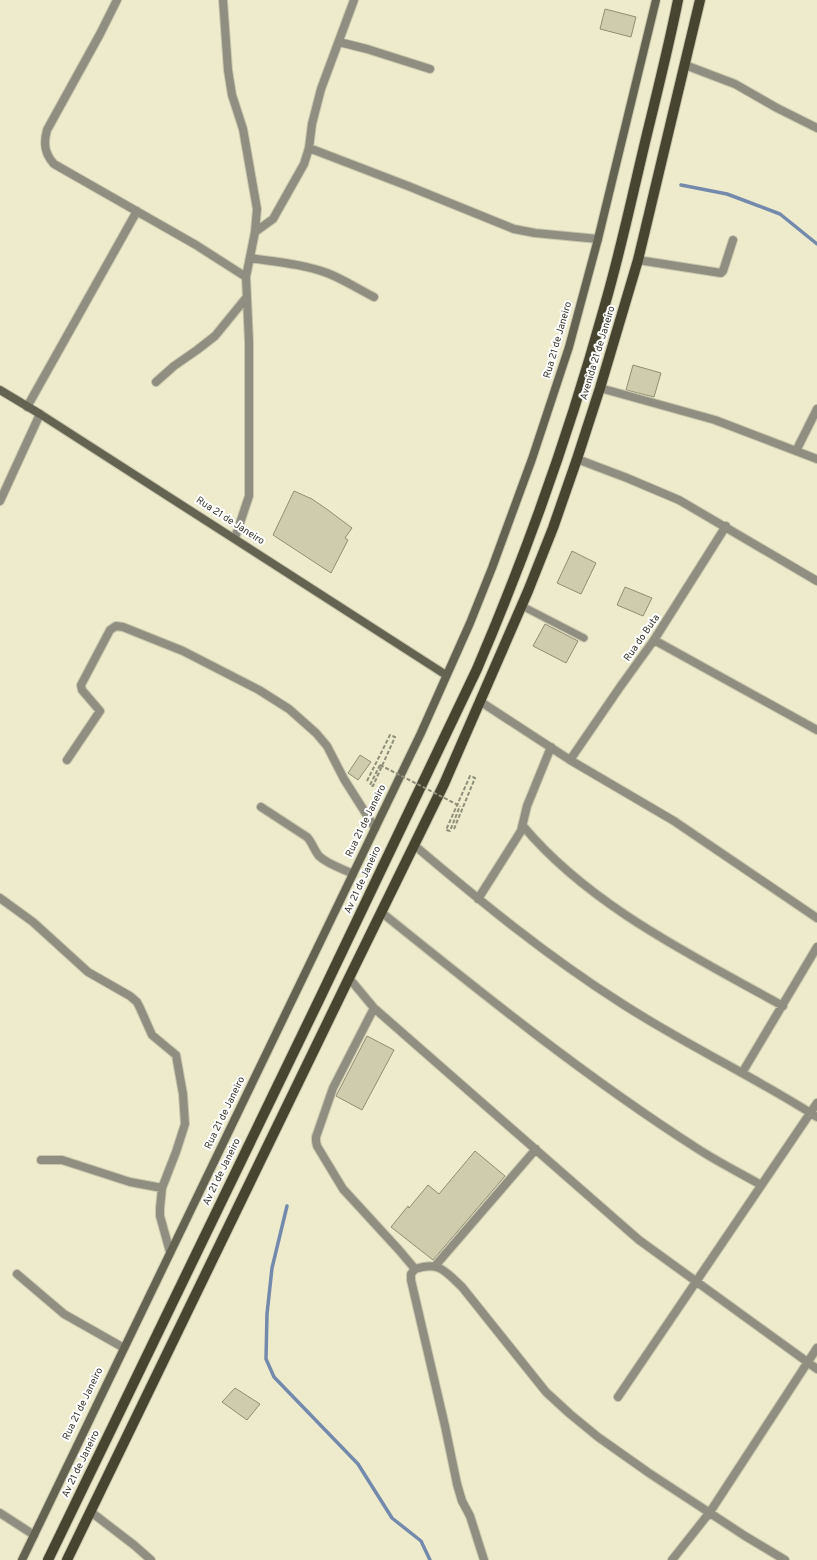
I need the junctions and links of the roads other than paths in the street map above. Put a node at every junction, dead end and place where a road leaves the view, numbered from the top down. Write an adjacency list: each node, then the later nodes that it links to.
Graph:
1 (117, 0): 12 (street)
2 (223, 0): 13 (street)
3 (354, 0): 7 (street)
4 (656, 0): 14 (street, Rua 21 de Janeiro)
5 (678, 0): 43 (main road, Avenida 21 de Janeiro)
6 (700, 0): 8 (main road, Avenida 21 de Janeiro)
7 (339, 42): 9 (street); 11 (street)
8 (685, 65): 10 (street); 17 (main road, Avenida 21 de Janeiro)
9 (430, 69)
10 (817, 128)
11 (309, 148): 13 (street); 14 (street)
12 (137, 210): 18 (street); 24 (street)
13 (255, 232): 16 (street)
14 (598, 240): 37 (street, Rua 21 de Janeiro)
15 (734, 240): 17 (street)
16 (250, 258): 18 (street); 19 (street)
17 (638, 260): 22 (main road, Avenida 21 de Janeiro)
18 (246, 277): 20 (street)
19 (374, 297)
20 (246, 298): 21 (street); 32 (street)
21 (156, 382)
22 (600, 388): 27 (street); 28 (main road, Avenida 21 de Janeiro)
23 (0, 390): 24 (street, Rua 21 de Janeiro)
24 (27, 407): 26 (street, Rua 21 de Janeiro)
25 (817, 409): 27 (street)
26 (40, 414): 30 (street); 32 (street, Rua 21 de Janeiro)
27 (796, 451): 29 (street)
28 (577, 459): 31 (street); 34 (main road, Avenida 21 de Janeiro)
29 (817, 459)
30 (0, 501)
31 (726, 526): 33 (street); 36 (street, Rua do Buta)
32 (234, 538): 37 (street, Rua 21 de Janeiro)
33 (817, 581)
34 (522, 606): 35 (lane); 38 (main road, Avenida 21 de Janeiro)
35 (584, 638)
36 (654, 640): 39 (street); 42 (street, Rua do Buta)
37 (446, 675): 46 (street, Rua 21 de Janeiro)
38 (481, 702): 40 (street); 47 (main road)
39 (817, 730)
40 (551, 747): 42 (street); 45 (street)
41 (67, 760): 46 (street)
42 (570, 760): 52 (street)
43 (417, 794): 79 (main road, Av 21 de Janeiro)
44 (261, 806): 48 (street)
45 (523, 826): 50 (street); 55 (street)
46 (376, 828): 48 (street, Rua 21 de Janeiro)
47 (414, 845): 50 (street); 51 (main road)
48 (353, 874): 64 (street, Rua 21 de Janeiro)
49 (0, 898): 63 (street)
50 (478, 900): 57 (street)
51 (381, 912): 54 (main road); 62 (street)
52 (817, 918)
53 (817, 947): 55 (street)
54 (349, 978): 56 (street); 74 (main road)
55 (783, 1006): 57 (street)
56 (374, 1008): 60 (street); 66 (street)
57 (742, 1073): 59 (street)
58 (817, 1103): 59 (street)
59 (814, 1115): 62 (street)
60 (536, 1149): 65 (street); 68 (street)
61 (41, 1160): 63 (street)
62 (761, 1185): 68 (street)
63 (162, 1188): 64 (street)
64 (170, 1252): 69 (street, Rua 21 de Janeiro)
65 (435, 1266): 66 (street); 75 (street)
66 (415, 1269): 82 (street)
67 (17, 1274): 69 (street)
68 (697, 1281): 71 (street); 73 (street)
69 (124, 1348): 77 (street, Rua 21 de Janeiro)
70 (817, 1348): 71 (street)
71 (808, 1363): 72 (street); 75 (street)
72 (817, 1369)
73 (618, 1397)
74 (91, 1512): 80 (main road); 81 (street)
75 (710, 1512): 83 (street); 84 (street)
76 (0, 1513): 77 (street)
77 (34, 1535): 78 (street, Rua 21 de Janeiro)
78 (22, 1560)
79 (48, 1560)
80 (67, 1560)
81 (151, 1560)
82 (484, 1560)
83 (672, 1560)
84 (785, 1560)

